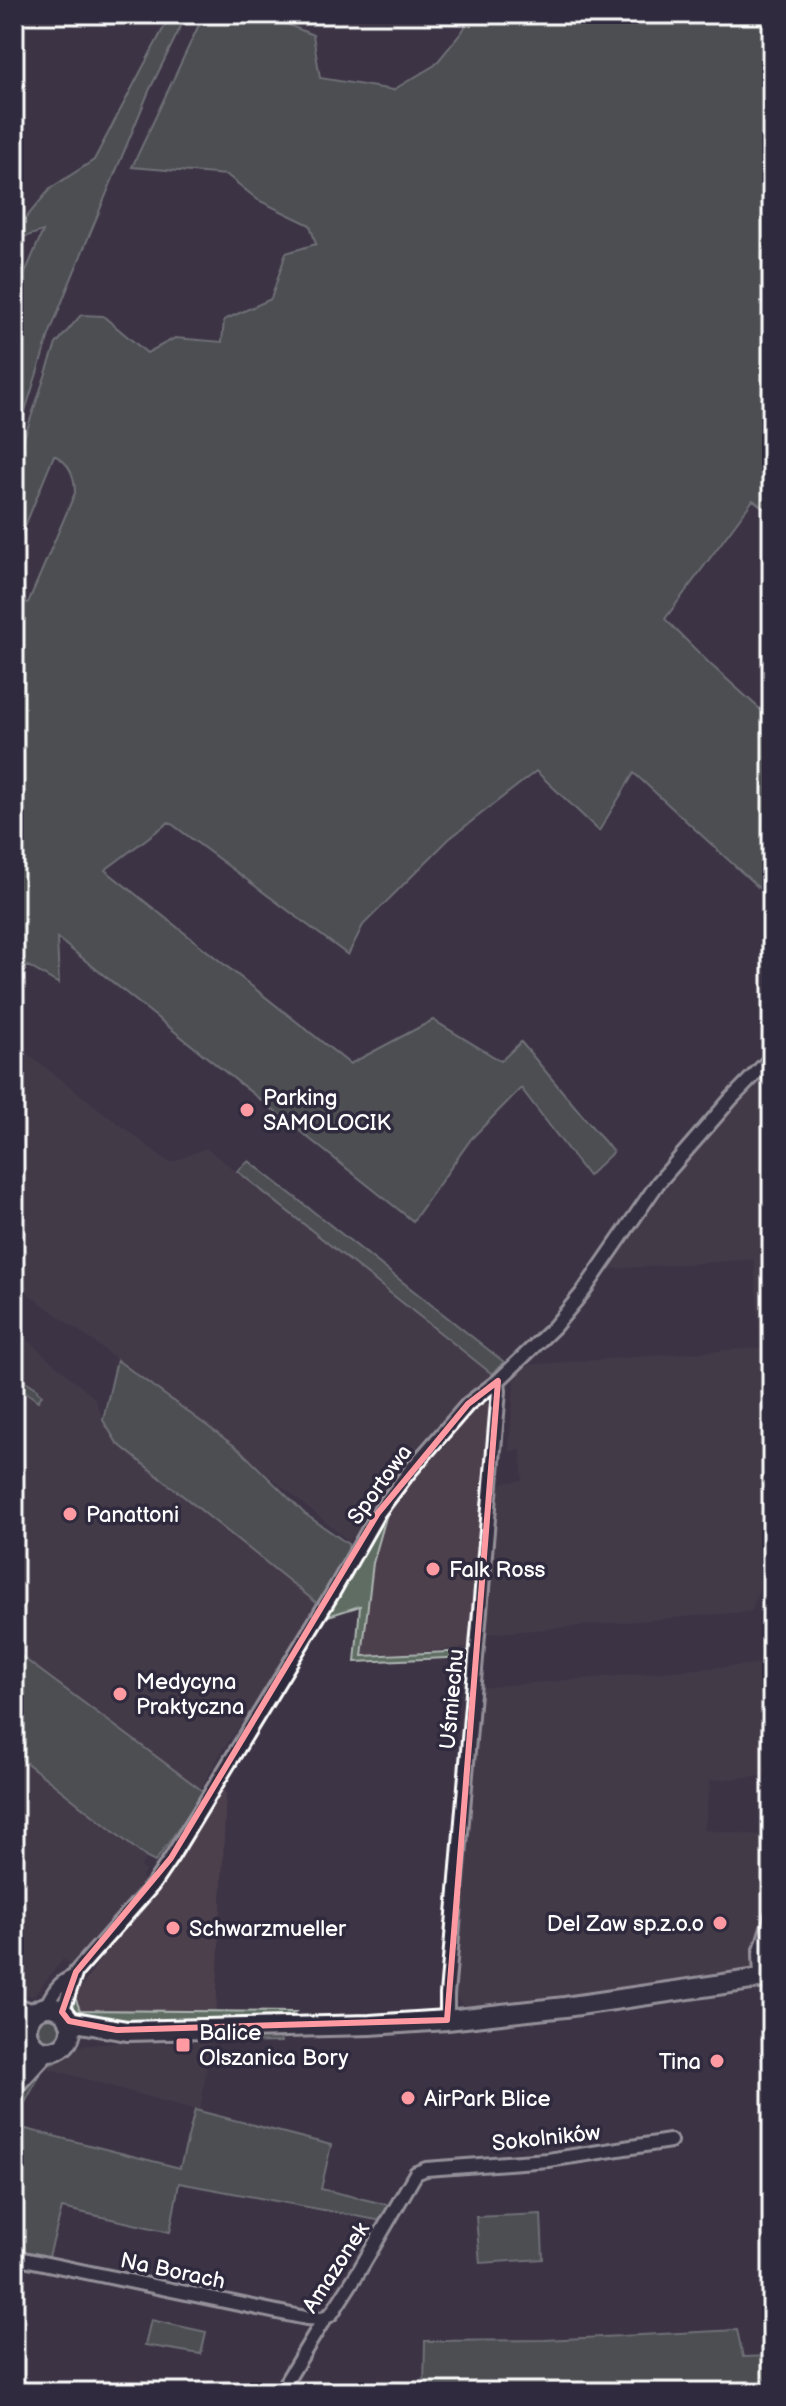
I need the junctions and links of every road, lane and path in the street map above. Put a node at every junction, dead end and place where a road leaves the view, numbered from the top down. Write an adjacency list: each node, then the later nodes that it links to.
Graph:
1 (772, 1057): 2 (street, Sportowa)
2 (498, 1381): 6 (street, Uśmiechu); 7 (street, Sportowa)
3 (772, 1915): 4 (street)
4 (766, 1978): 6 (main road)
5 (14, 2007): 7 (main road)
6 (447, 2020): 7 (main road)
7 (44, 2026): 8 (street); 9 (street)
8 (14, 2073)
9 (14, 2087)
10 (670, 2141): 11 (street, Sokolników)
11 (426, 2169): 13 (street, Amazonek)
12 (14, 2257): 13 (street, Na Borach)
13 (324, 2319): 14 (street, Amazonek)
14 (280, 2392)

